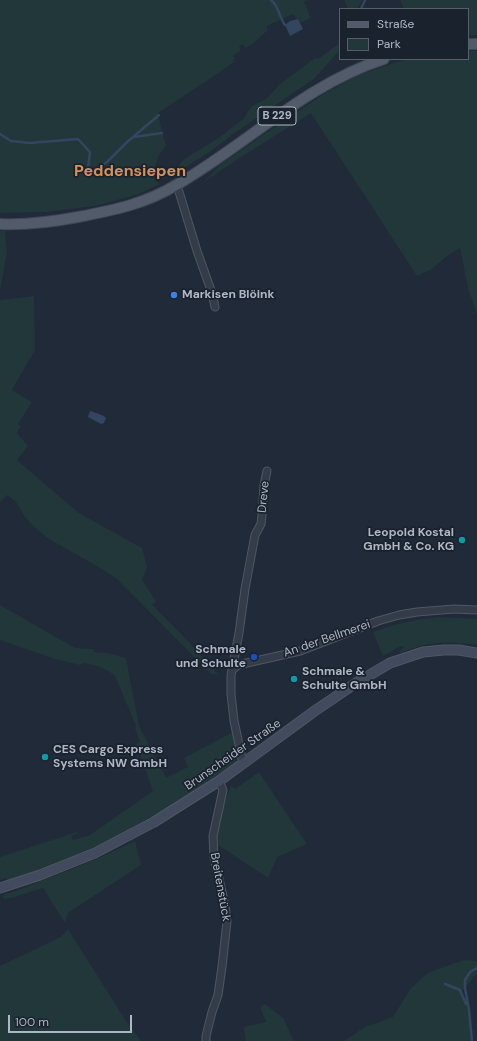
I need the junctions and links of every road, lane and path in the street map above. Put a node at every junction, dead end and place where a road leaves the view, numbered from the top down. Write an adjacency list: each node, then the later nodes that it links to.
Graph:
1 (381, 60): 2 (main road, B 229)
2 (177, 185): 3 (main road, B 229); 4 (street)
3 (0, 224)
4 (215, 307)
5 (267, 471): 8 (street, Dreve)
6 (477, 610): 8 (street, An der Bellmerei)
7 (477, 653): 9 (main road, Brunscheider Straße)
8 (232, 670): 9 (street)
9 (243, 763): 10 (main road, Brunscheider Straße)
10 (218, 781): 11 (main road, Brunscheider Straße); 12 (street, Breitenstück)
11 (0, 888)
12 (206, 1041)

